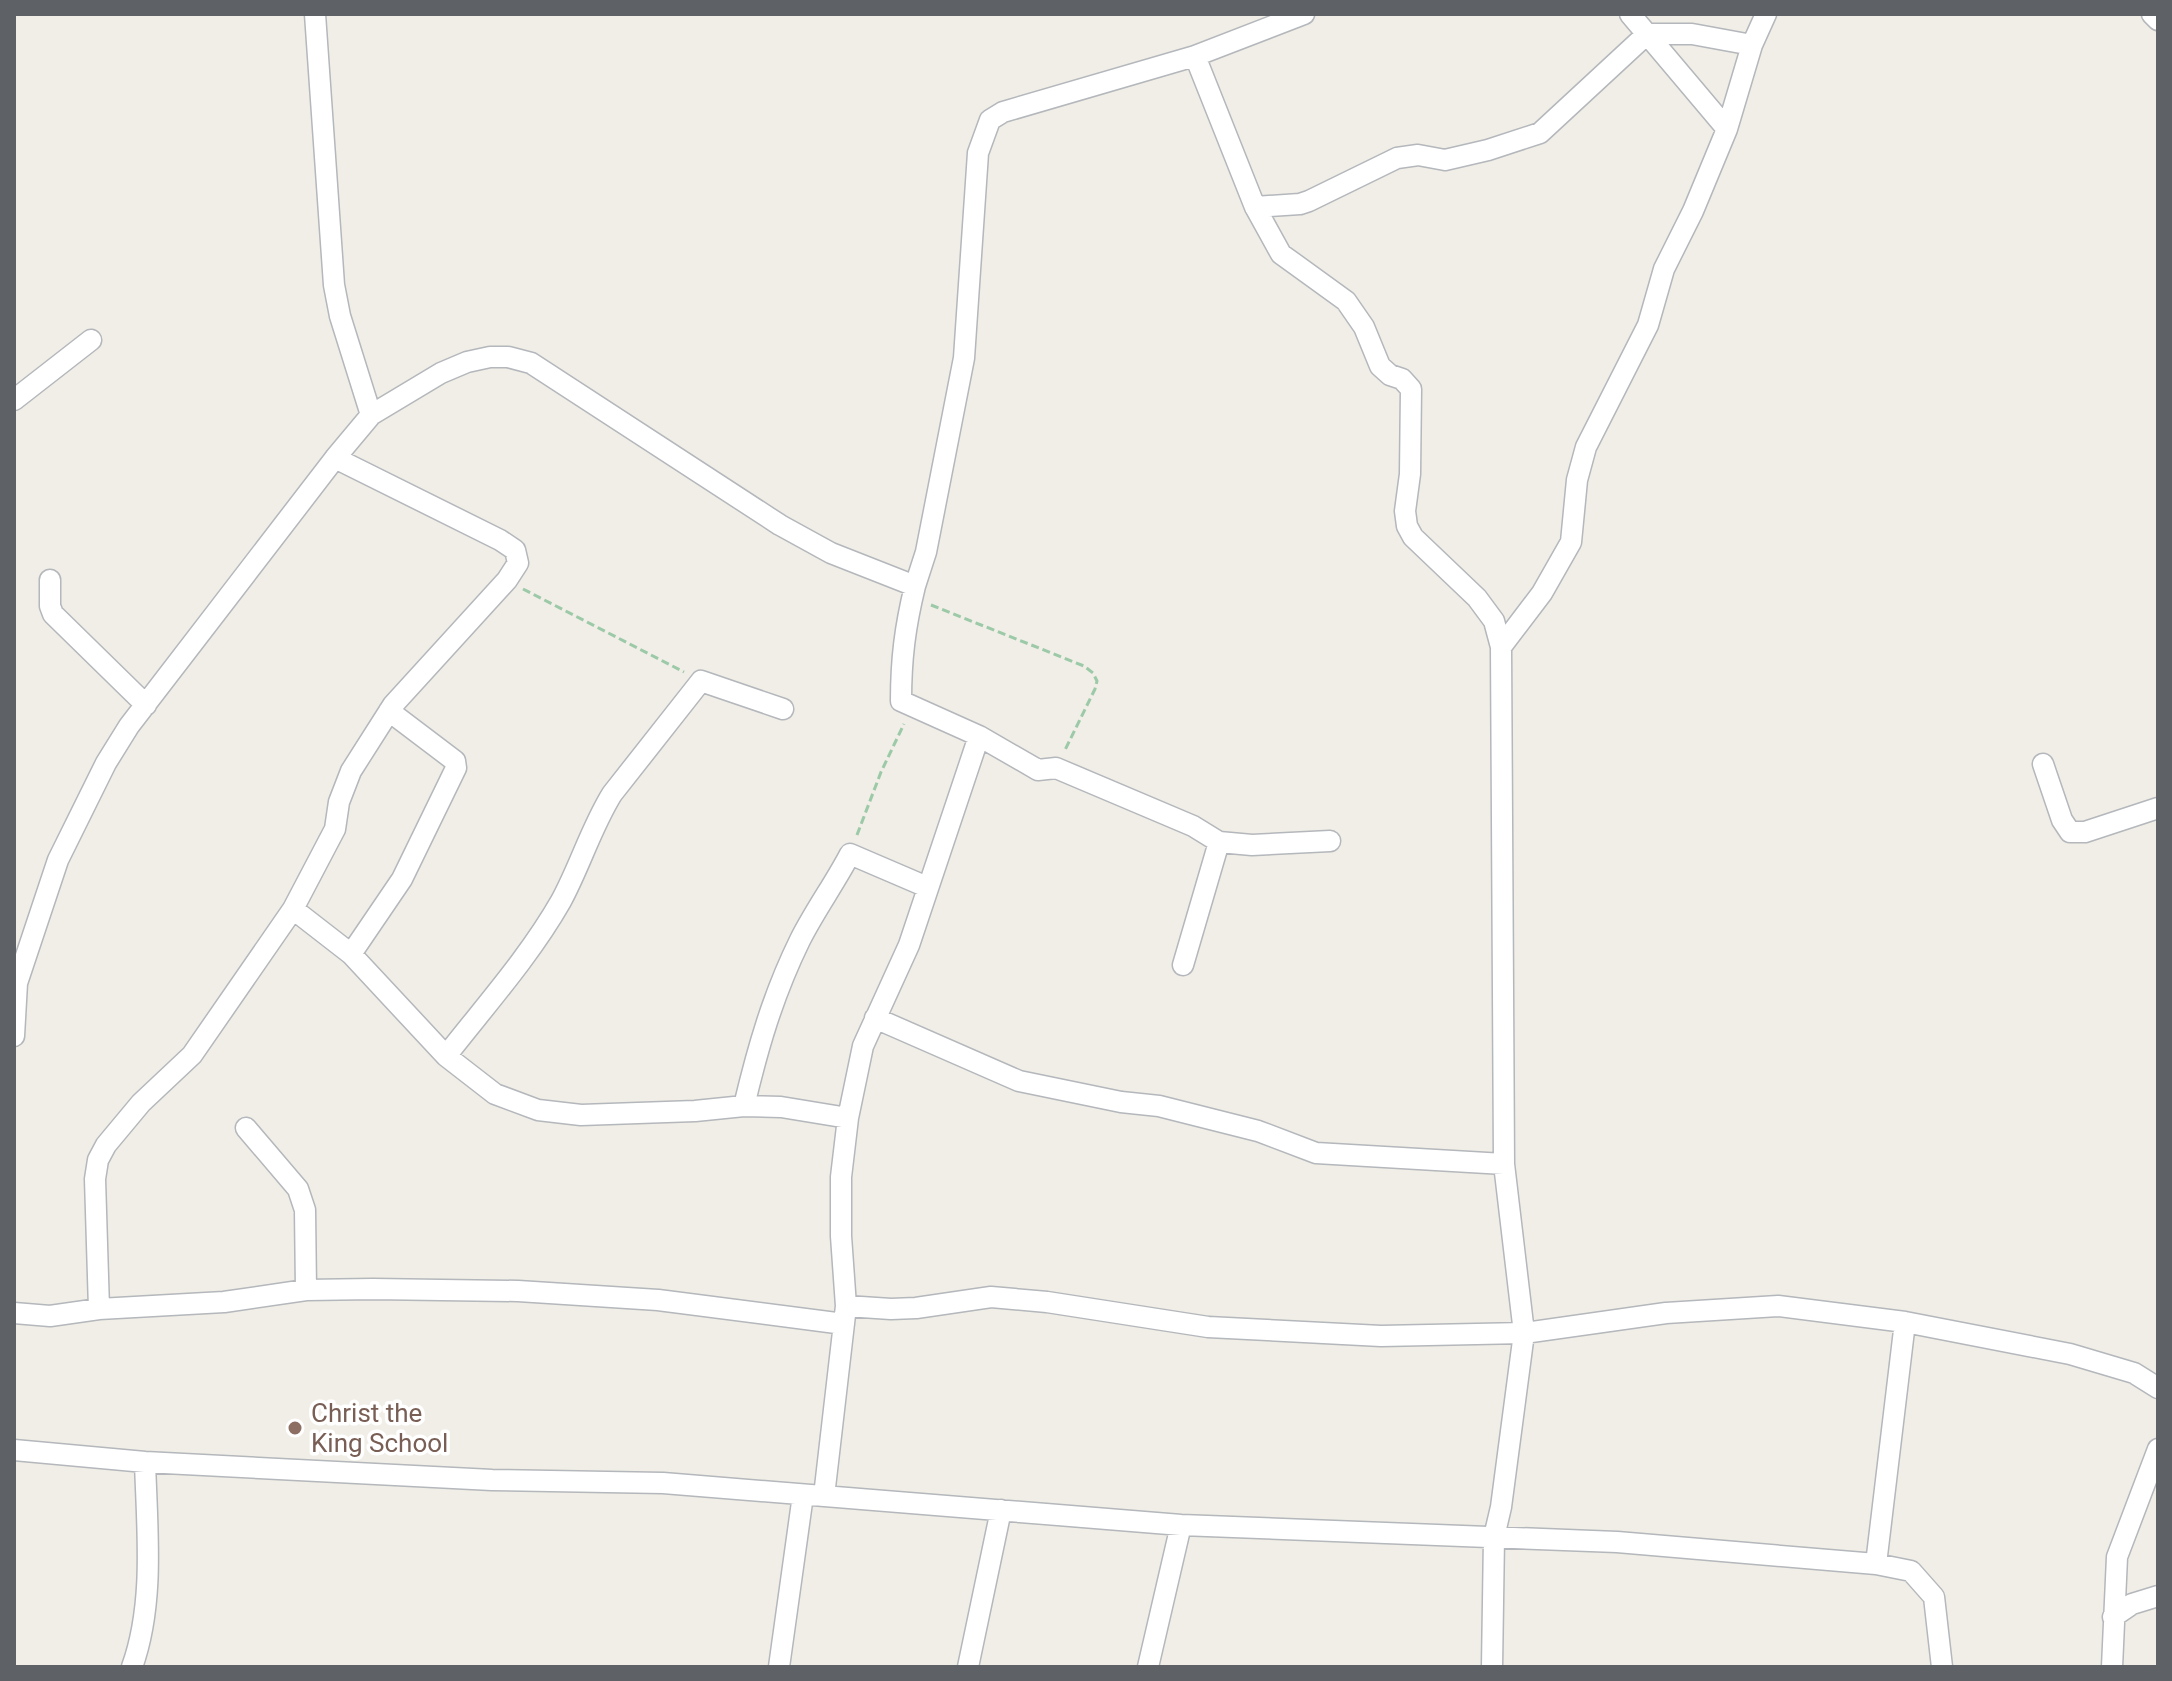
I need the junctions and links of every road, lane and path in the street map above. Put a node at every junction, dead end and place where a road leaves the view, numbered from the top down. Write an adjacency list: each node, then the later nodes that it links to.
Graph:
1 (315, 14): 14 (street)
2 (1304, 14): 9 (street)
3 (1630, 14): 7 (street)
4 (1766, 14): 8 (street)
5 (2152, 14): 6 (street)
6 (2158, 20)
7 (1647, 34): 8 (street); 10 (street); 11 (street)
8 (1752, 45): 10 (street)
9 (1195, 56): 11 (street); 18 (street)
10 (1727, 129): 19 (street)
11 (1255, 207): 19 (street)
12 (91, 340): 13 (street)
13 (14, 400)
14 (371, 415): 15 (street); 18 (street)
15 (335, 458): 17 (street); 22 (street)
16 (50, 580): 22 (street)
17 (507, 580): 20 (path); 24 (street)
18 (914, 592): 21 (street); 27 (path)
19 (1501, 647): 43 (street)
20 (701, 681): 23 (street); 39 (street)
21 (901, 701): 25 (street); 31 (path)
22 (146, 705): 36 (street)
23 (783, 709)
24 (389, 711): 33 (street); 34 (street)
25 (979, 736): 27 (street); 32 (street)
26 (2043, 764): 28 (street)
27 (1056, 768): 30 (street)
28 (2158, 808)
29 (1330, 841): 30 (street)
30 (1219, 842): 35 (street)
31 (850, 854): 32 (street); 40 (street)
32 (927, 887): 37 (street)
33 (293, 909): 34 (street); 45 (street)
34 (351, 954): 39 (street)
35 (1183, 965)
36 (16, 976): 38 (street)
37 (875, 1018): 41 (street); 43 (street)
38 (14, 1036)
39 (446, 1056): 40 (street)
40 (744, 1106): 41 (street)
41 (848, 1118): 47 (street)
42 (246, 1128): 44 (street)
43 (1504, 1164): 49 (street)
44 (306, 1290): 45 (street); 47 (street)
45 (99, 1309): 46 (street)
46 (14, 1313)
47 (845, 1315): 49 (street); 55 (street)
48 (1905, 1322): 49 (street); 50 (street); 59 (street)
49 (1524, 1333): 58 (street)
50 (2158, 1388)
51 (2158, 1449): 61 (street)
52 (14, 1450): 53 (street)
53 (145, 1462): 54 (street); 62 (street)
54 (803, 1495): 55 (street); 63 (street)
55 (824, 1496): 56 (street)
56 (1001, 1510): 57 (street); 64 (street)
57 (1181, 1525): 58 (street); 65 (street)
58 (1494, 1537): 59 (street); 66 (street)
59 (1876, 1564): 67 (street)
60 (2158, 1596): 61 (street)
61 (2113, 1617): 68 (street)
62 (132, 1667)
63 (779, 1667)
64 (968, 1667)
65 (1148, 1667)
66 (1492, 1667)
67 (1942, 1667)
68 (2112, 1667)

